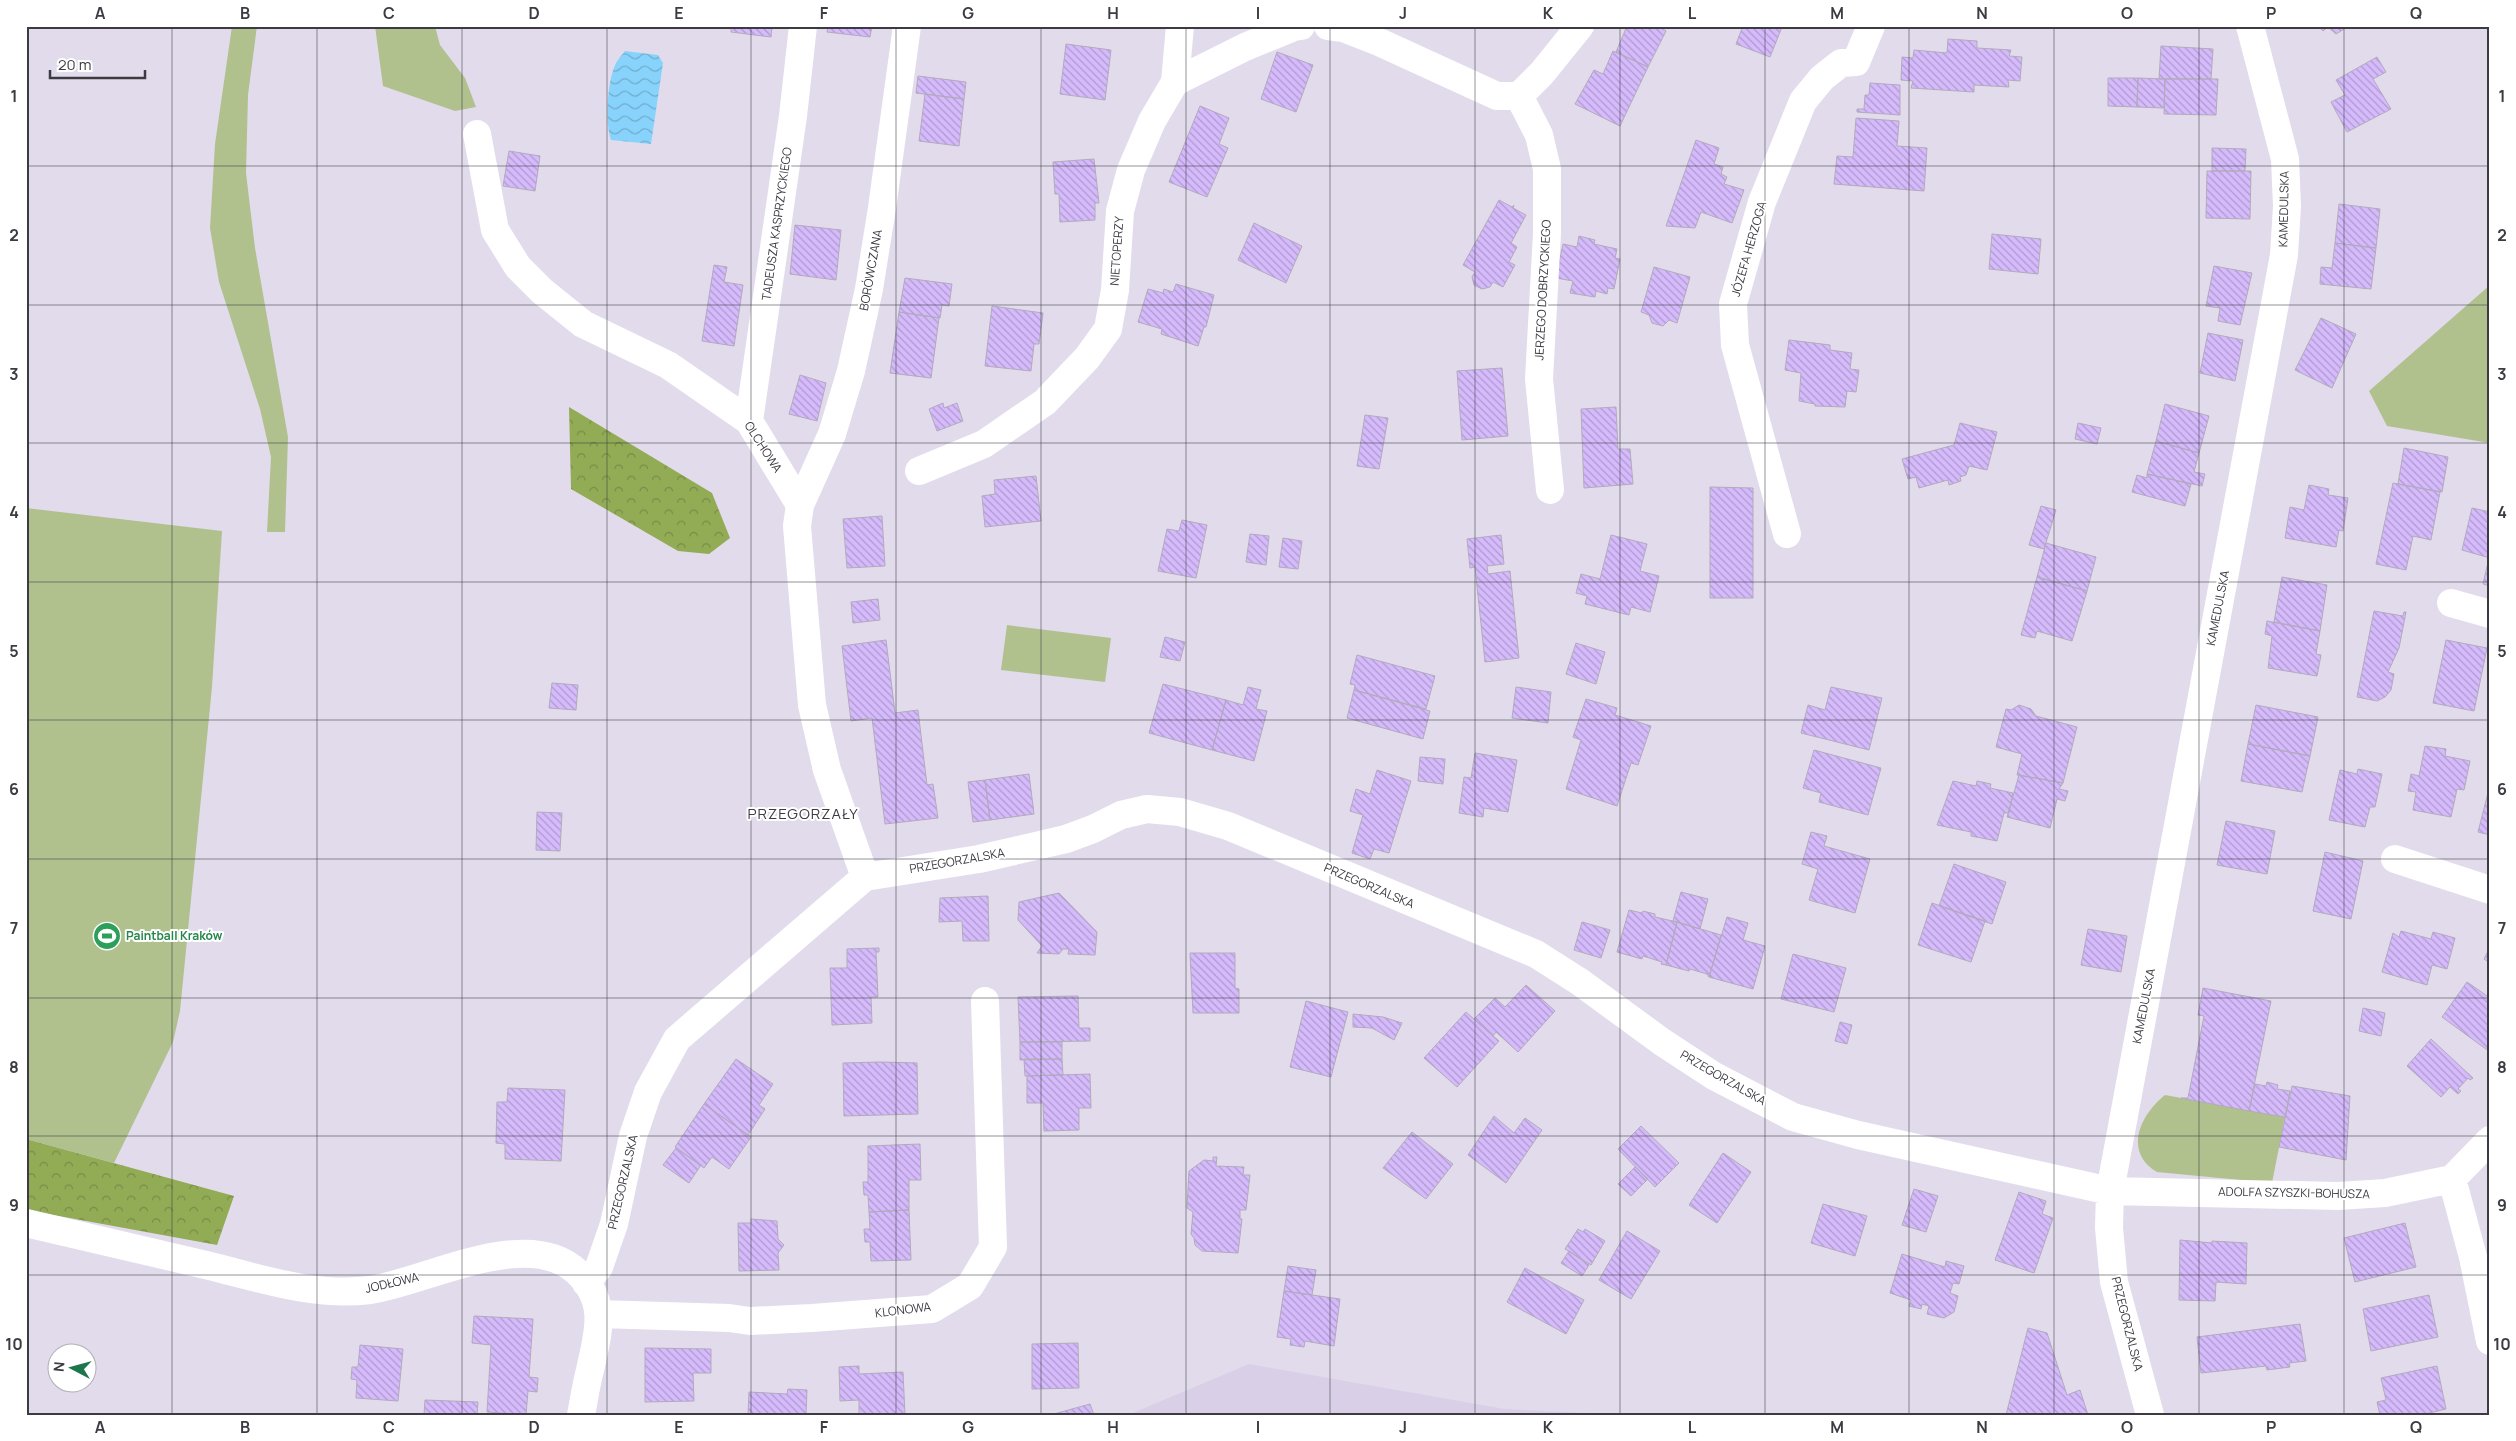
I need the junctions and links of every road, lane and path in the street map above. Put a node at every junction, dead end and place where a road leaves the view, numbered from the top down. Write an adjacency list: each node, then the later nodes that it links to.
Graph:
1 (803, 26): 12 (street, TADEUSZA KASPRZYCKIEGO)
2 (907, 26): 15 (street, BORÓWCZANA)
3 (1180, 26): 9 (street)
4 (1301, 26): 9 (street)
5 (1328, 26): 10 (street)
6 (1580, 26): 10 (street)
7 (1870, 26): 16 (street, JÓZEFA HERZOGA)
8 (2250, 26): 25 (street, KAMEDULSKA)
9 (1176, 82): 13 (street, NIETOPERZY)
10 (1519, 96): 14 (street, JERZEGO DOBRZYCKIEGO)
11 (477, 134): 12 (street, OLCHOWA)
12 (749, 421): 15 (street, OLCHOWA)
13 (919, 471)
14 (1550, 490)
15 (800, 505): 20 (street)
16 (1787, 534)
17 (2451, 603): 18 (street)
18 (2490, 614)
19 (2395, 859): 21 (street)
20 (865, 876): 25 (street, PRZEGORZALSKA); 27 (street, PRZEGORZALSKA)
21 (2490, 890)
22 (985, 1001): 28 (street, KLONOWA)
23 (2490, 1140): 24 (street)
24 (2452, 1179): 25 (street, ADOLFA SZYSZKI-BOHUSZA); 29 (street)
25 (2110, 1191): 31 (street, PRZEGORZALSKA)
26 (26, 1222): 27 (street, JODŁOWA)
27 (586, 1283): 28 (street, JODŁOWA)
28 (599, 1314): 30 (street, JODŁOWA)
29 (2490, 1341)
30 (581, 1415)
31 (2150, 1415)

